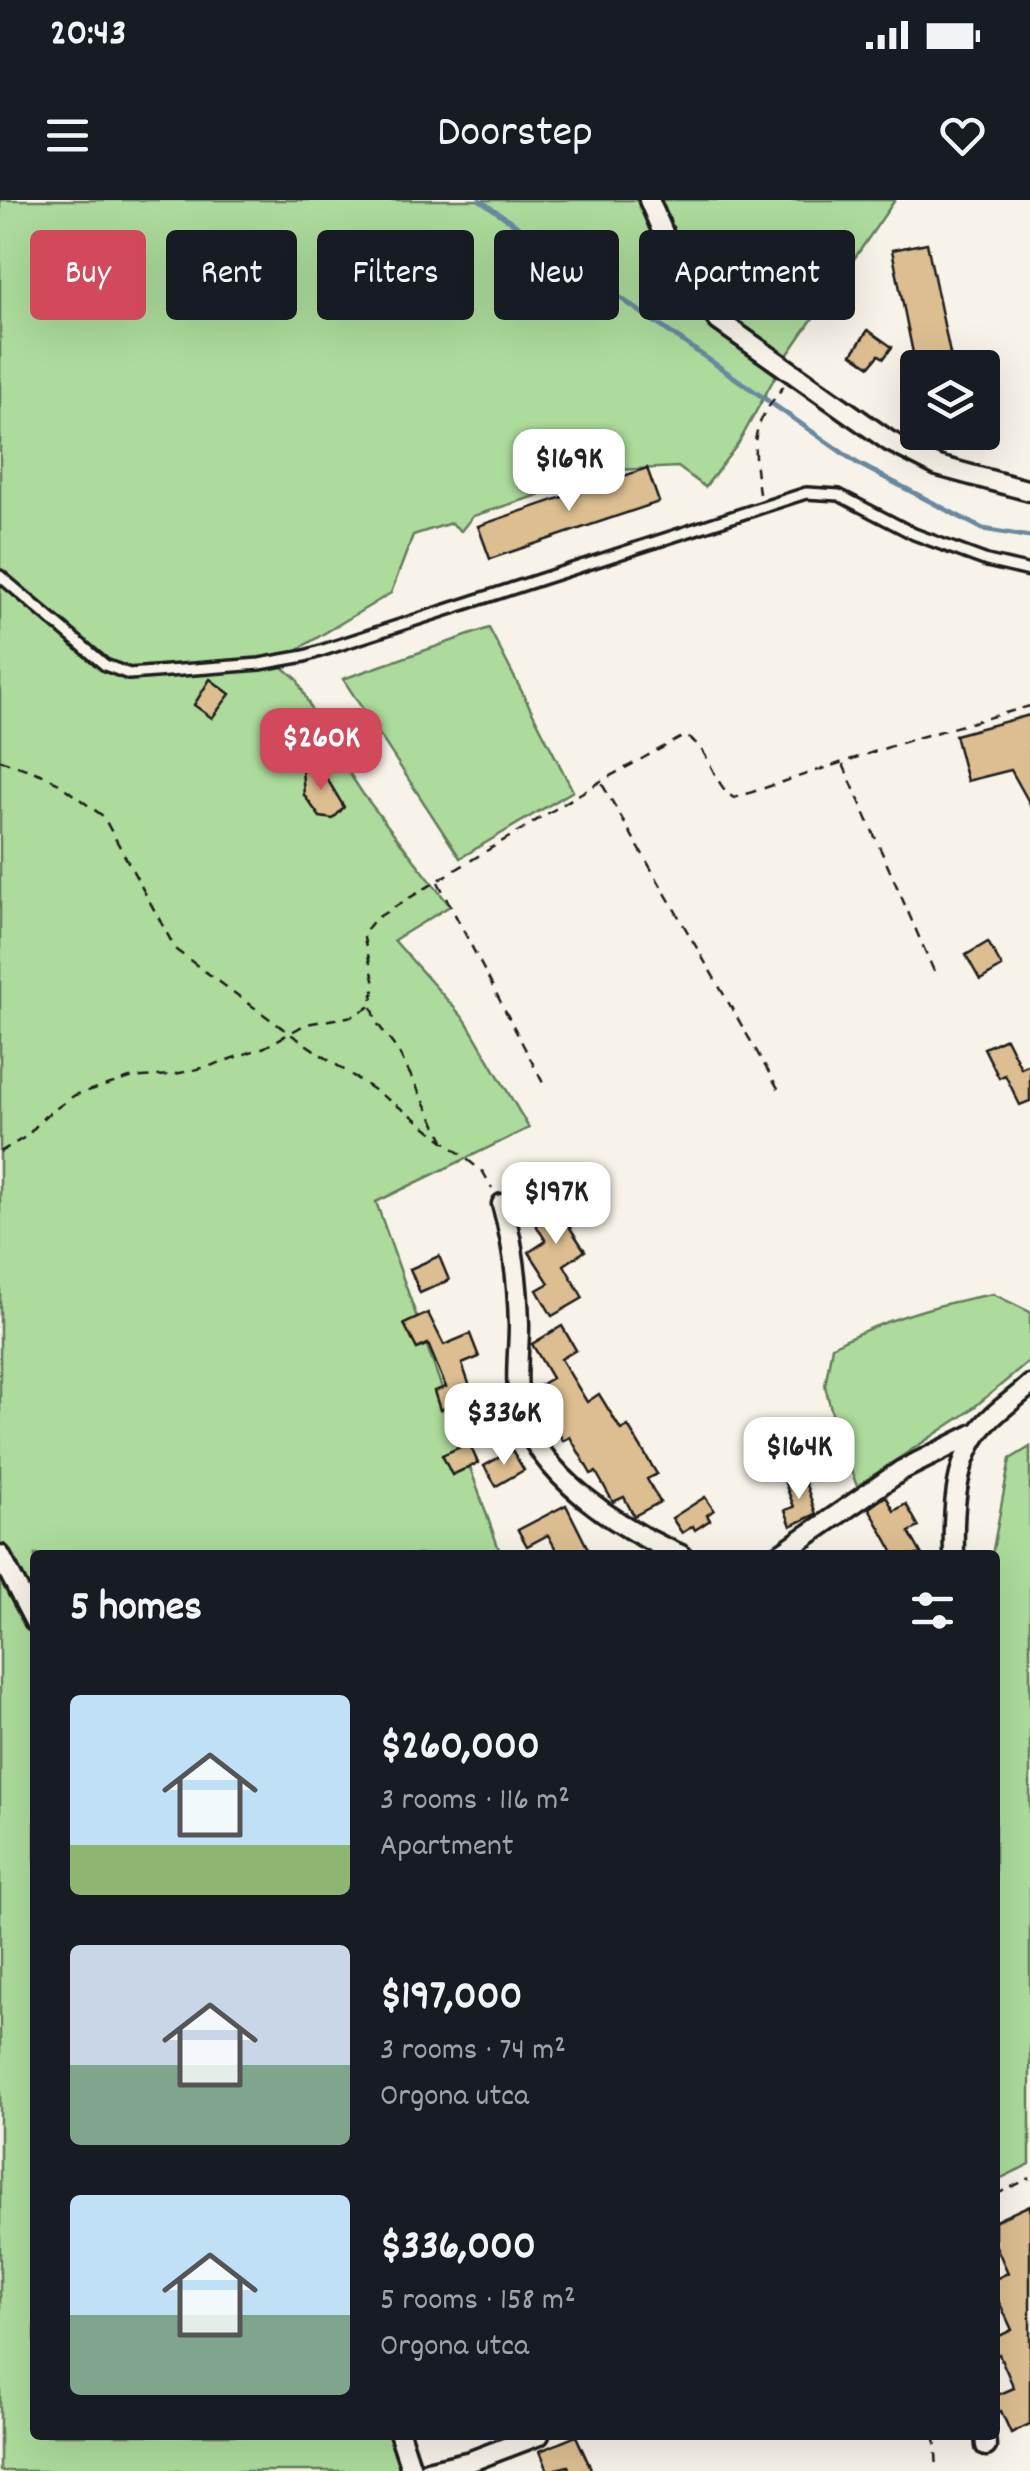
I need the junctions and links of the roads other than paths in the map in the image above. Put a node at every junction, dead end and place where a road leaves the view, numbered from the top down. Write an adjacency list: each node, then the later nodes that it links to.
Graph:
1 (649, 200): 2 (street)
2 (1030, 491)
3 (1030, 571): 4 (lane)
4 (0, 576)
5 (502, 1204): 8 (street)
6 (1030, 1385): 7 (street)
7 (978, 1432): 9 (street); 10 (street)
8 (669, 1550)
9 (785, 1550)
10 (954, 1550)
11 (0, 1555): 12 (street)
12 (30, 1612)
13 (402, 2440): 15 (street)
14 (527, 2440): 16 (street)
15 (412, 2471)
16 (427, 2471)

